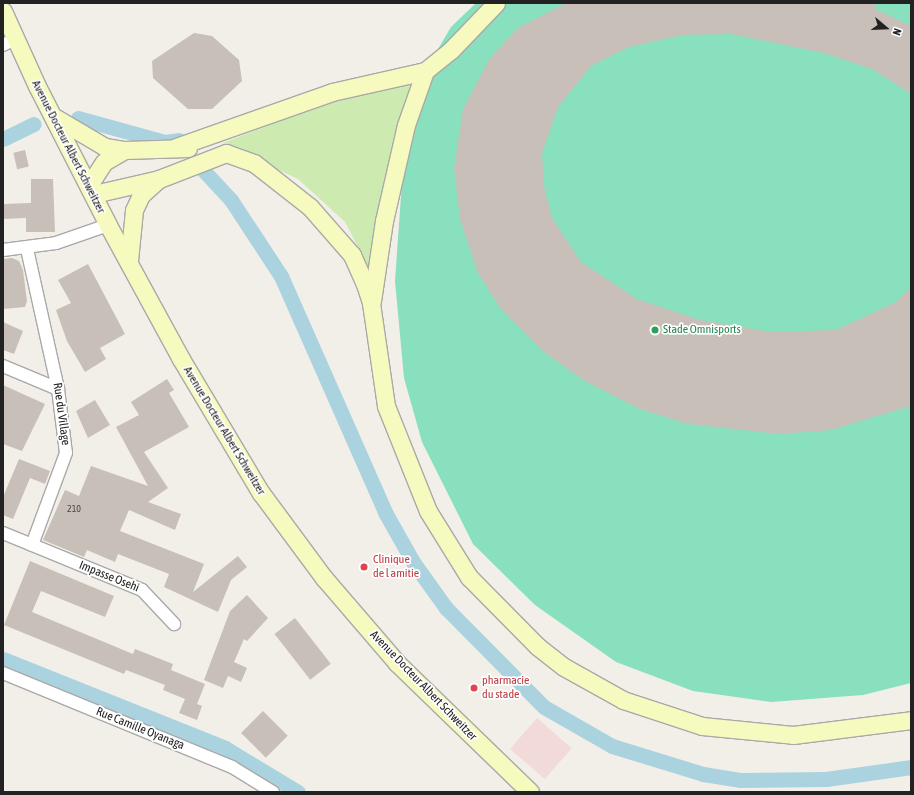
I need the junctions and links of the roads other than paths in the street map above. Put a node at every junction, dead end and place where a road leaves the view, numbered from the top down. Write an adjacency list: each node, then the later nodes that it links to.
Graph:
1 (496, 3): 4 (main road)
2 (3, 11): 3 (main road, Avenue Docteur Albert Schweitzer)
3 (9, 42): 5 (main road, Avenue Docteur Albert Schweitzer)
4 (425, 71): 6 (main road); 15 (main road)
5 (53, 116): 7 (main road); 10 (main road, Avenue Docteur Albert Schweitzer)
6 (176, 147): 7 (main road); 8 (main road)
7 (125, 150): 10 (main road)
8 (215, 155): 9 (main road); 15 (main road)
9 (159, 179): 10 (main road); 14 (main road)
10 (91, 190): 11 (main road, Avenue Docteur Albert Schweitzer)
11 (108, 225): 12 (street); 14 (main road, Avenue Docteur Albert Schweitzer)
12 (28, 248): 13 (street); 17 (street, Rue du Village)
13 (3, 250)
14 (130, 263): 24 (main road, Avenue Docteur Albert Schweitzer)
15 (371, 303): 22 (main road)
16 (3, 366): 17 (street)
17 (58, 389): 19 (street, Rue du Village)
18 (3, 533): 19 (street)
19 (32, 545): 20 (street, Impasse Osehi)
20 (174, 624)
21 (3, 673): 23 (street, Rue Camille Oyanaga)
22 (911, 720)
23 (274, 792)
24 (530, 792)

